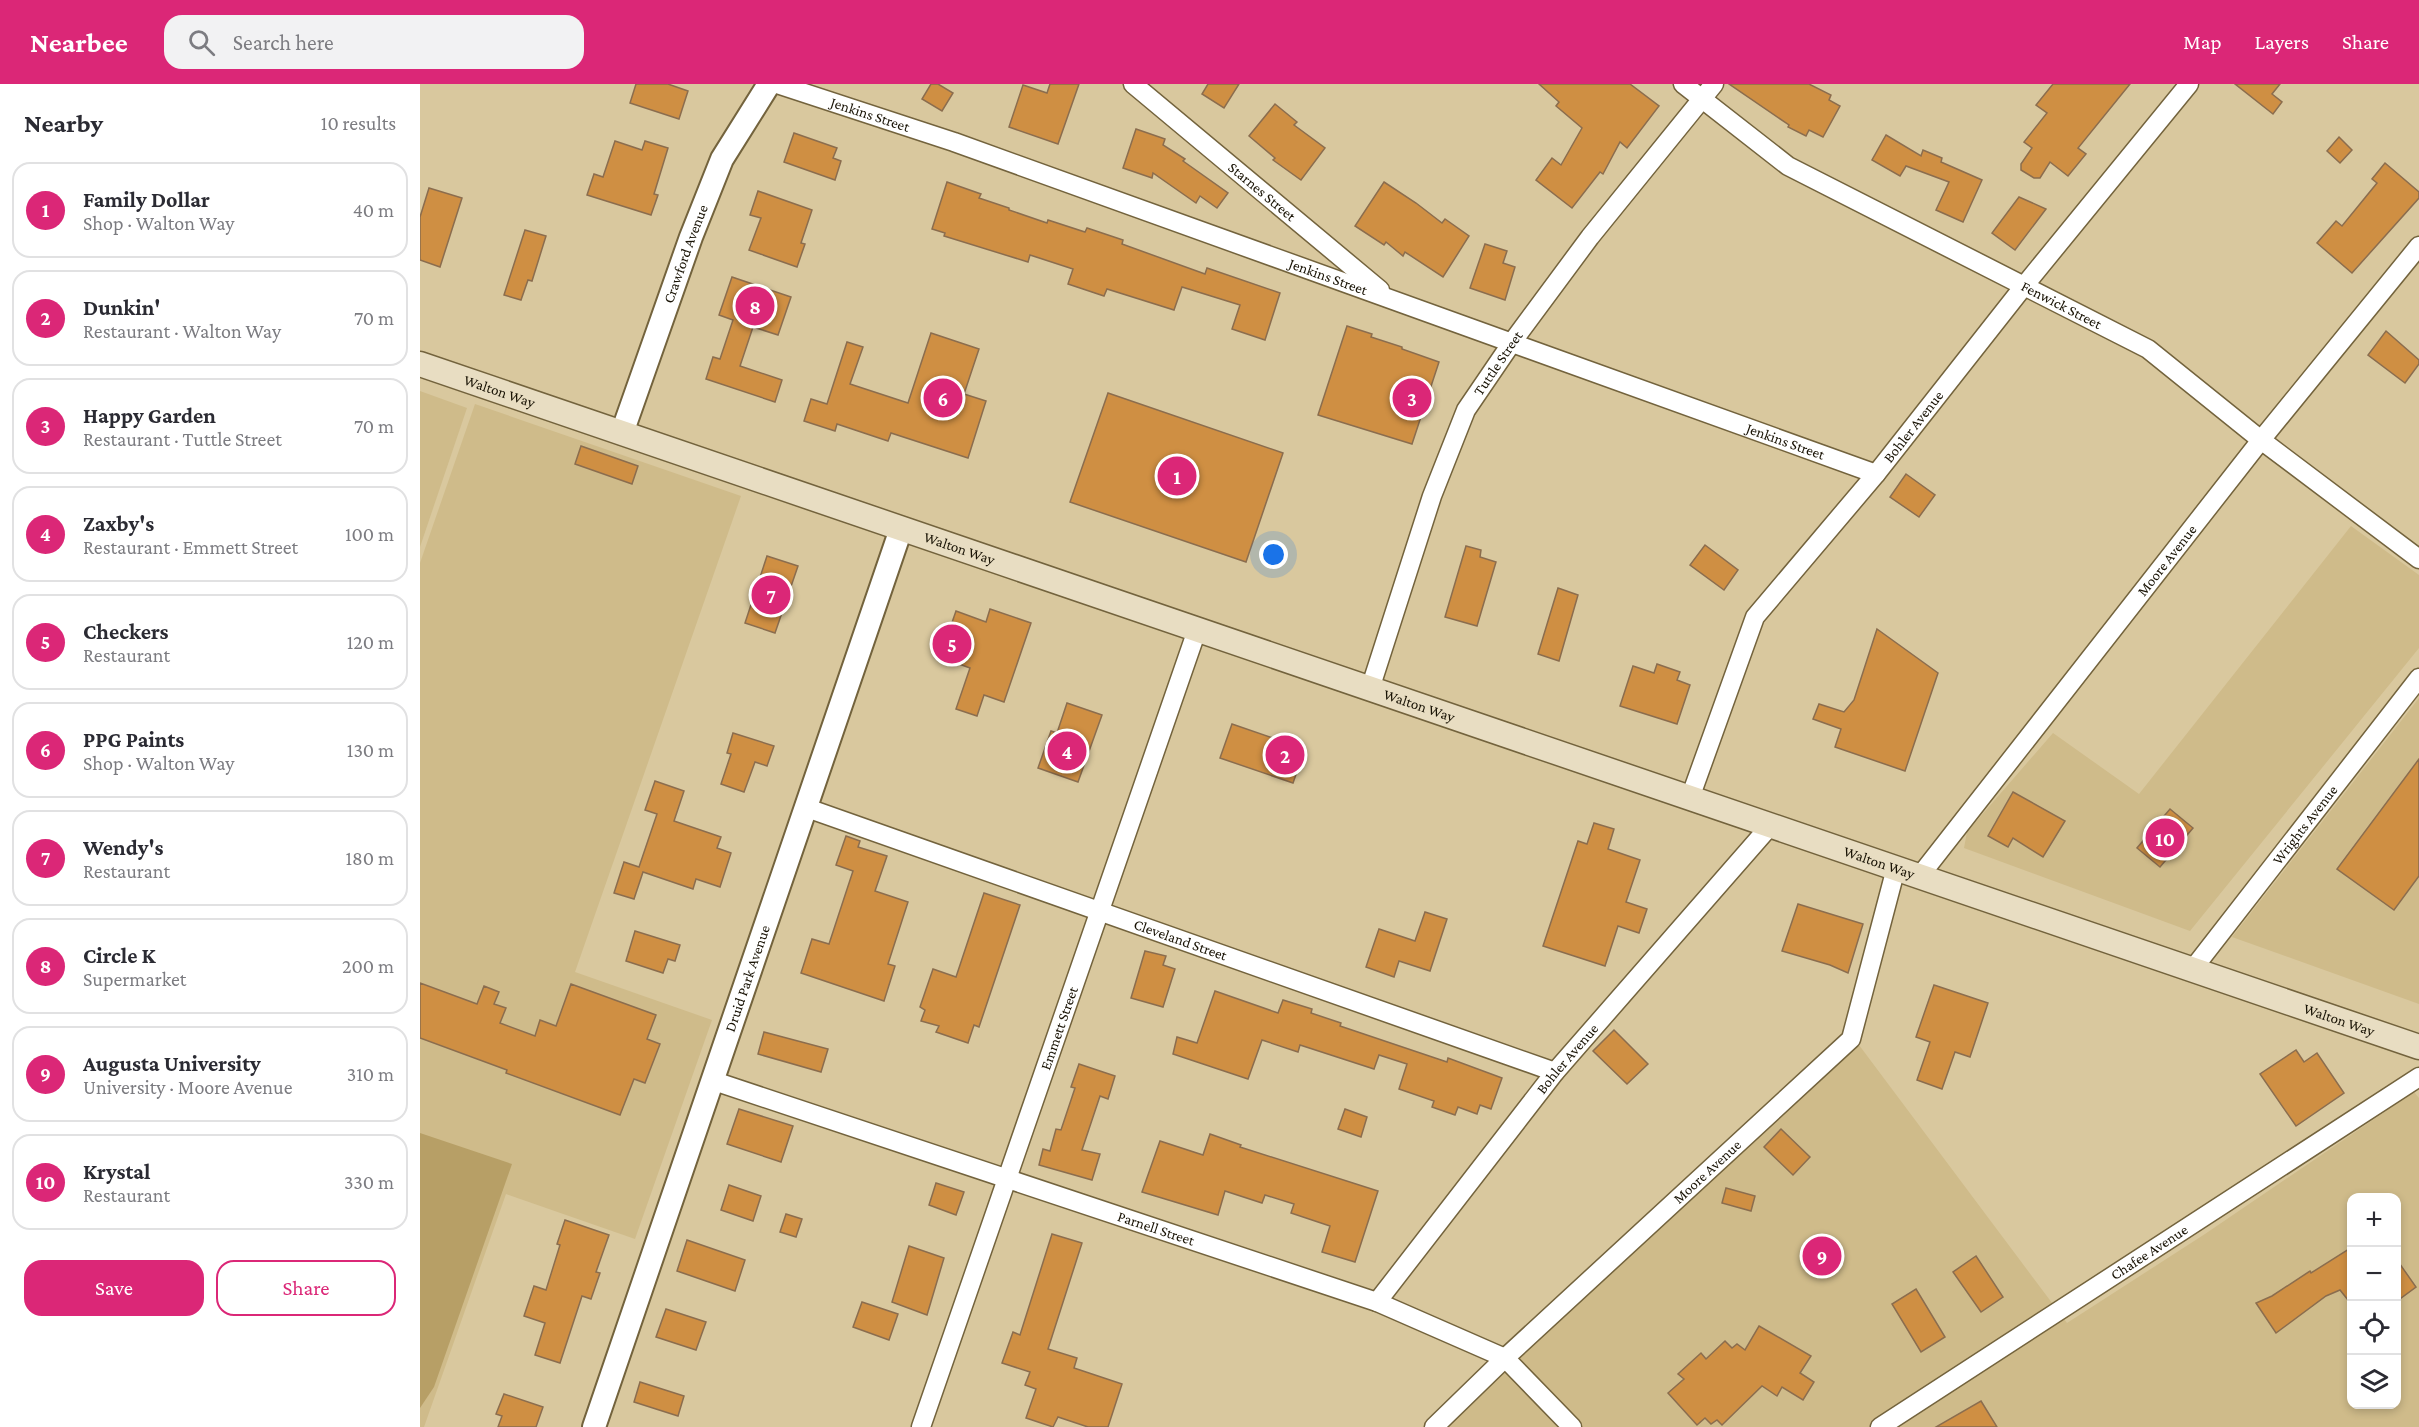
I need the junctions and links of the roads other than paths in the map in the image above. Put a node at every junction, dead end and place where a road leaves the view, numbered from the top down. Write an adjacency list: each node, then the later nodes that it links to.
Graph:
1 (770, 84): 13 (street, Crawford Avenue)
2 (777, 84): 10 (street, Jenkins Street)
3 (1133, 84): 10 (street, Starnes Street)
4 (1683, 84): 7 (street, Fenwick Street)
5 (1714, 84): 7 (street, Tuttle Street)
6 (2188, 84): 9 (street, Bohler Avenue)
7 (1702, 99): 9 (street, Fenwick Street); 11 (street, Tuttle Street)
8 (2419, 246): 14 (street, Moore Avenue)
9 (2024, 286): 14 (street, Fenwick Street); 15 (street, Bohler Avenue)
10 (1391, 299): 11 (street, Jenkins Street)
11 (1513, 341): 15 (street, Jenkins Street); 20 (street, Tuttle Street)
12 (420, 364): 13 (main road, Walton Way)
13 (622, 433): 16 (main road, Walton Way)
14 (2261, 440): 17 (street, Fenwick Street); 25 (street, Moore Avenue)
15 (1876, 474): 21 (street, Bohler Avenue)
16 (901, 529): 18 (main road, Walton Way); 22 (street, Druid Park Avenue)
17 (2419, 559)
18 (1197, 630): 20 (main road, Walton Way); 26 (street, Emmett Street)
19 (2419, 678): 27 (street, Wrights Avenue)
20 (1370, 689): 21 (main road, Walton Way)
21 (1690, 798): 23 (main road, Walton Way)
22 (807, 808): 26 (street, Cleveland Street); 31 (street, Druid Park Avenue)
23 (1770, 826): 24 (main road, Walton Way); 29 (street, Bohler Avenue)
24 (1896, 868): 25 (main road, Walton Way); 34 (street, Moore Avenue)
25 (1919, 877): 27 (main road, Walton Way)
26 (1100, 911): 29 (street, Cleveland Street); 32 (street, Emmett Street)
27 (2192, 969): 28 (main road, Walton Way)
28 (2419, 1047)
29 (1554, 1072): 33 (street, Bohler Avenue)
30 (2419, 1077): 39 (street, Chafee Avenue)
31 (714, 1081): 32 (street, Parnell Street); 35 (street, Druid Park Avenue)
32 (1007, 1180): 33 (street, Parnell Street); 36 (street, Emmett Street)
33 (1377, 1302): 34 (street, Parnell Street)
34 (1505, 1358): 37 (street, Moore Avenue); 38 (street, Parnell Street)
35 (594, 1427)
36 (921, 1427)
37 (1434, 1427)
38 (1572, 1427)
39 (1880, 1427)

